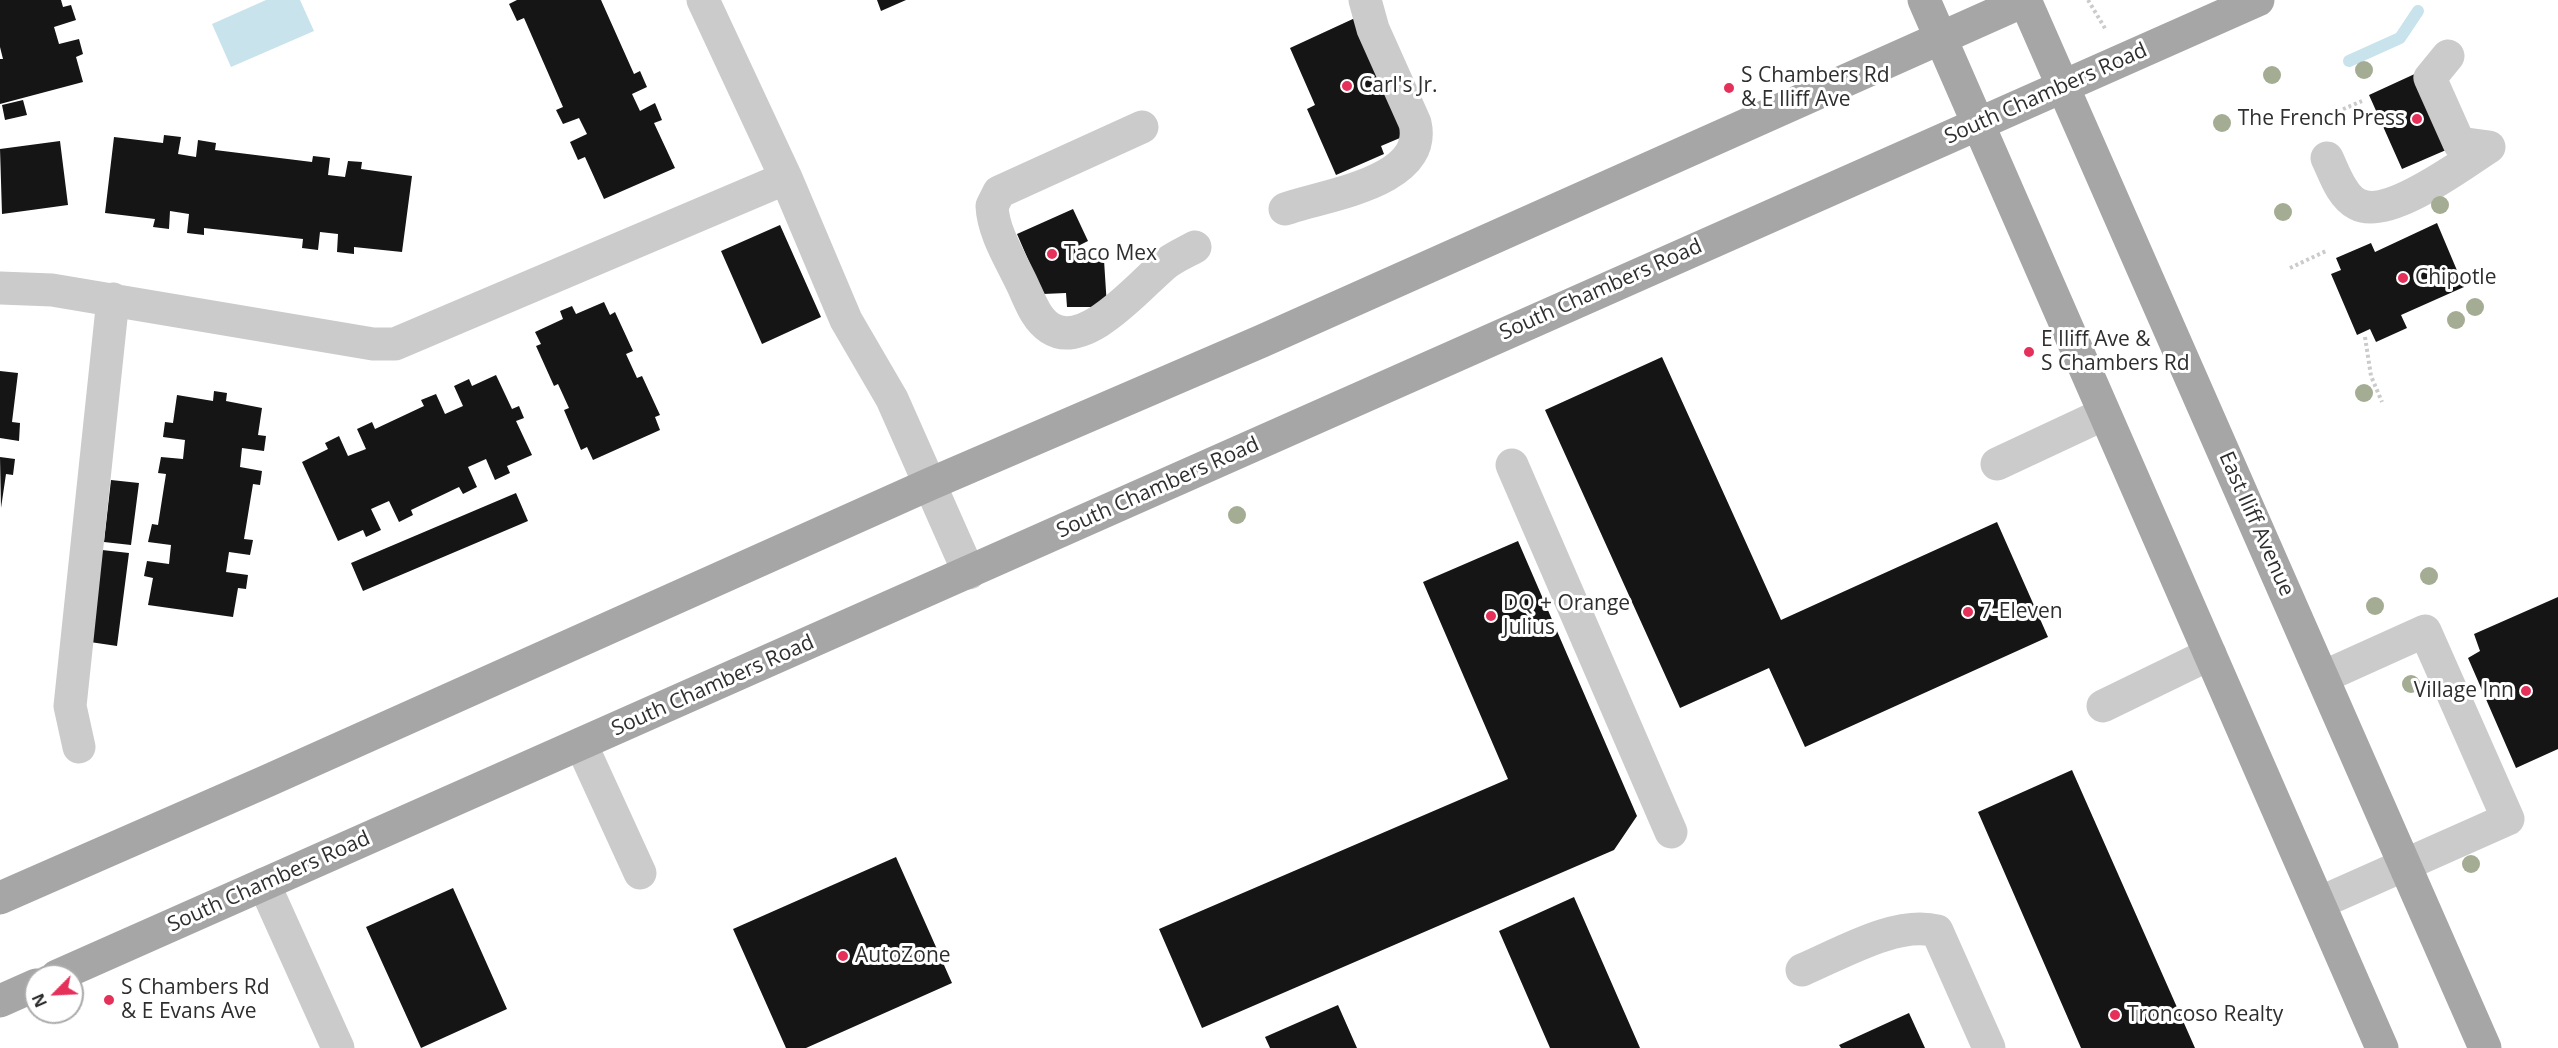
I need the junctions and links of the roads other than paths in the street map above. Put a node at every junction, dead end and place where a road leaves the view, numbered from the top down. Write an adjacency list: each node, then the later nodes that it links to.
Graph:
1 (703, 0): 12 (street)
2 (1365, 0): 13 (street)
3 (1924, 0): 6 (main road)
4 (2025, 0): 6 (main road); 8 (main road, East Iliff Avenue)
5 (2258, 0): 8 (main road, South Chambers Road)
6 (1941, 38): 9 (main road); 20 (main road)
7 (2448, 56): 11 (street)
8 (2064, 85): 9 (main road, South Chambers Road); 23 (main road, East Iliff Avenue)
9 (1978, 123): 17 (main road); 21 (main road, South Chambers Road)
10 (1142, 128): 14 (street)
11 (2327, 158)
12 (786, 178): 16 (street); 20 (street)
13 (1285, 209)
14 (1194, 248)
15 (0, 288): 16 (street)
16 (113, 299): 26 (street)
17 (2104, 414): 18 (street); 22 (main road)
18 (1997, 464)
19 (1512, 465): 27 (street)
20 (930, 484): 21 (street); 31 (main road)
21 (969, 573): 25 (main road, South Chambers Road)
22 (2210, 654): 24 (street); 32 (main road)
23 (2323, 677): 28 (main road, East Iliff Avenue); 28 (street)
24 (2103, 706)
25 (581, 744): 29 (street); 30 (main road, South Chambers Road)
26 (80, 747)
27 (1671, 832)
28 (2404, 864): 32 (street); 40 (main road, East Iliff Avenue)
29 (640, 873)
30 (264, 884): 33 (main road, South Chambers Road); 37 (street)
31 (0, 898)
32 (2319, 903): 39 (main road)
33 (84, 964)
34 (1802, 970): 38 (street)
35 (24, 990): 36 (main road)
36 (0, 1001)
37 (338, 1048)
38 (1989, 1048)
39 (2382, 1048)
40 (2485, 1048)

